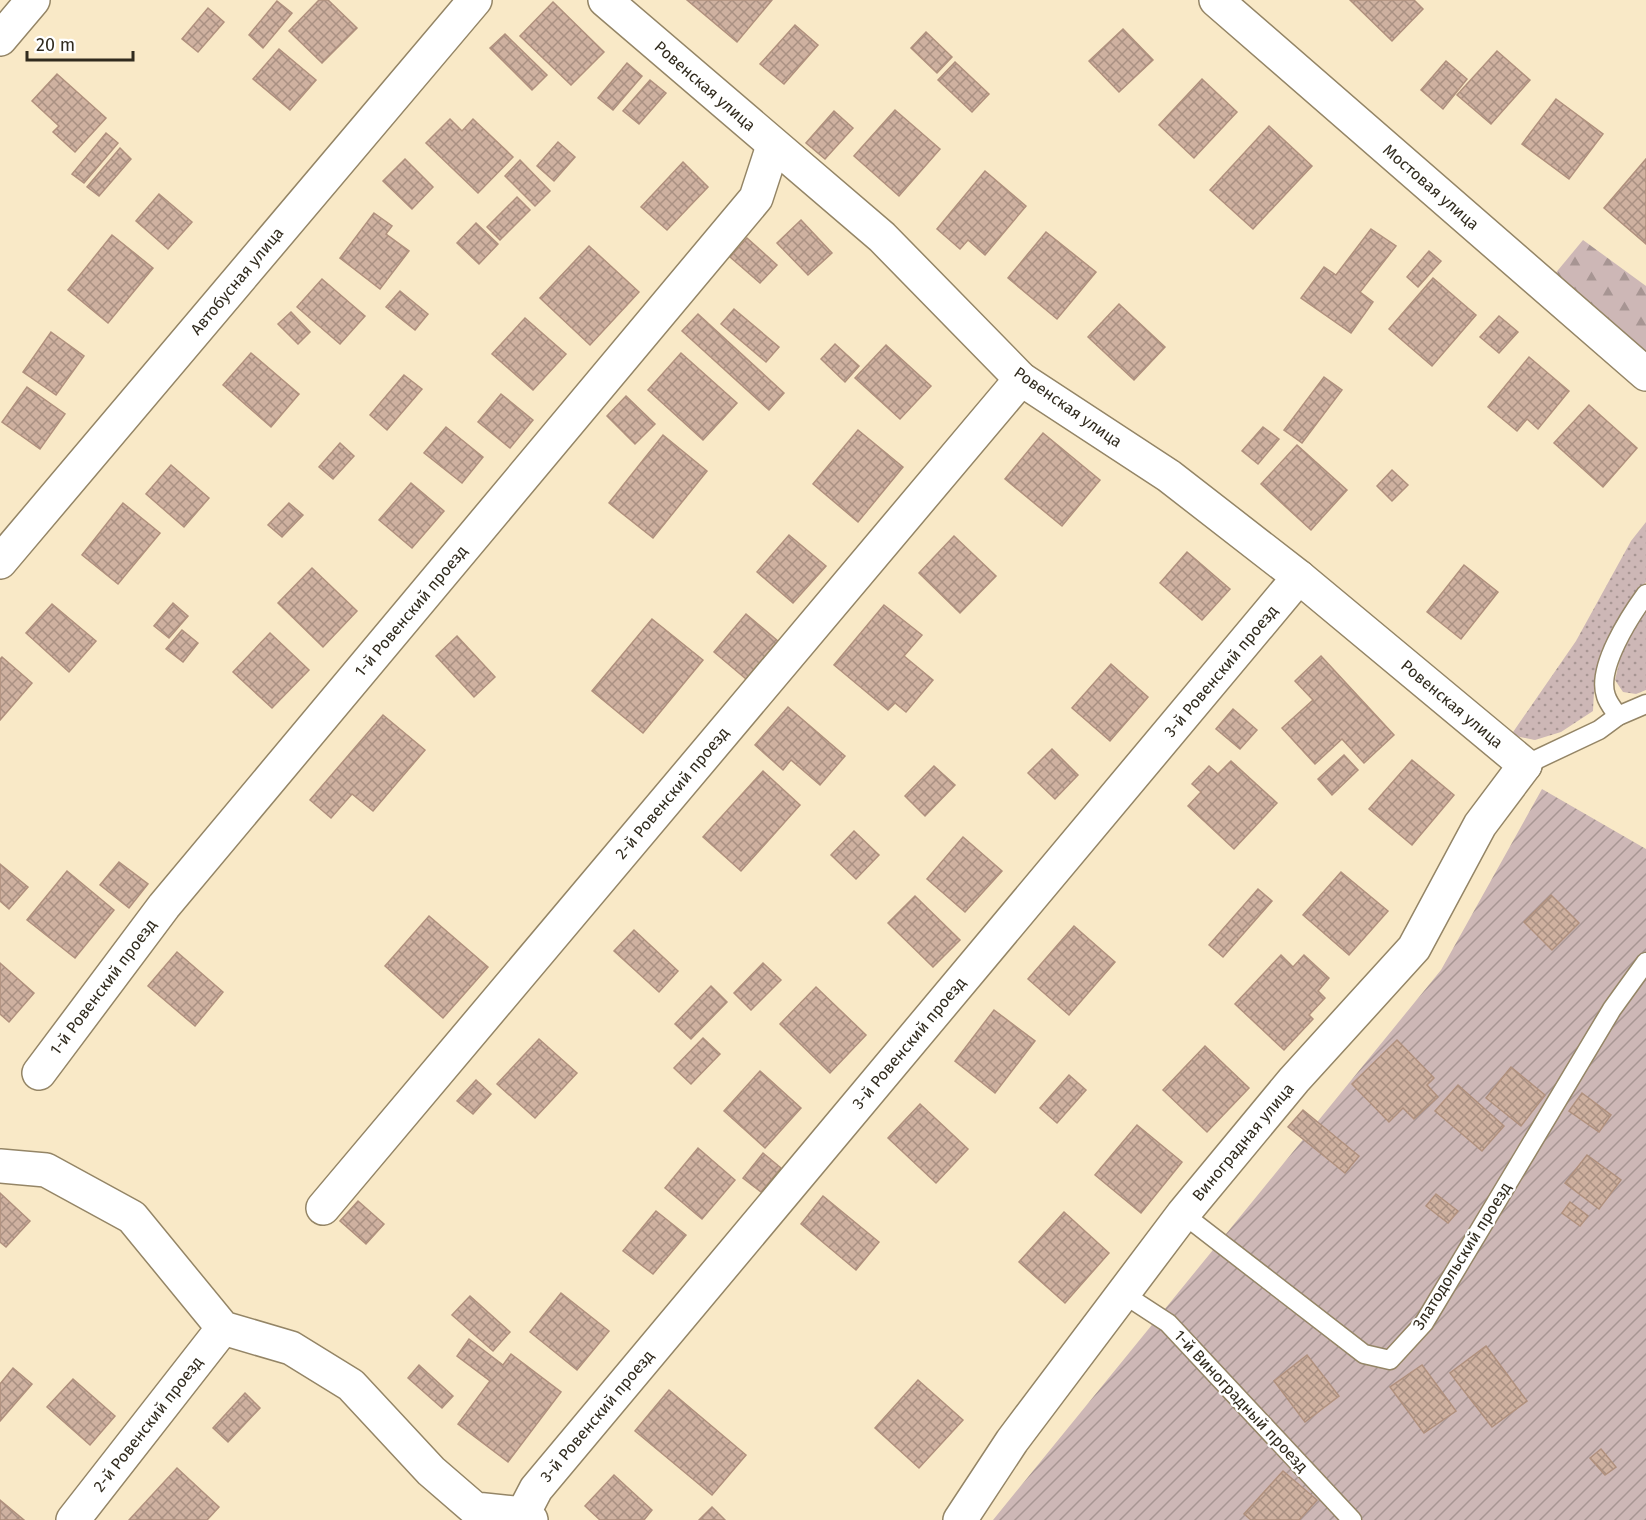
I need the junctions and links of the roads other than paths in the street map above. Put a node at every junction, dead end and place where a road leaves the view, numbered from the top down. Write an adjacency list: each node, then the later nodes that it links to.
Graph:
1 (33, 0): 5 (street)
2 (475, 0): 9 (street, Автобусная улица)
3 (605, 0): 6 (street, Ровенская улица)
4 (1216, 0): 7 (street, Мостовая улица)
5 (0, 39)
6 (773, 146): 8 (street, Ровенская улица); 16 (street, 1-й Ровенский проезд)
7 (1646, 374)
8 (1021, 378): 10 (street, Ровенская улица); 18 (street, 2-й Ровенский проезд)
9 (0, 562)
10 (1299, 576): 14 (street, Ровенская улица); 23 (street, 3-й Ровенский проезд)
11 (1646, 594): 13 (lane)
12 (1646, 704): 13 (lane)
13 (1618, 716): 14 (lane)
14 (1525, 765): 19 (street, Виноградная улица)
15 (1646, 962): 19 (lane, Златодольский проезд)
16 (39, 1073)
17 (0, 1166): 21 (street)
18 (323, 1208)
19 (1183, 1214): 20 (street, Виноградная улица)
20 (1122, 1293): 25 (street, Виноградная улица); 26 (lane, 1-й Виноградный проезд)
21 (223, 1328): 22 (street); 24 (street, 2-й Ровенский проезд)
22 (472, 1514): 23 (street)
23 (527, 1517)
24 (73, 1520)
25 (960, 1520)
26 (1352, 1520)

